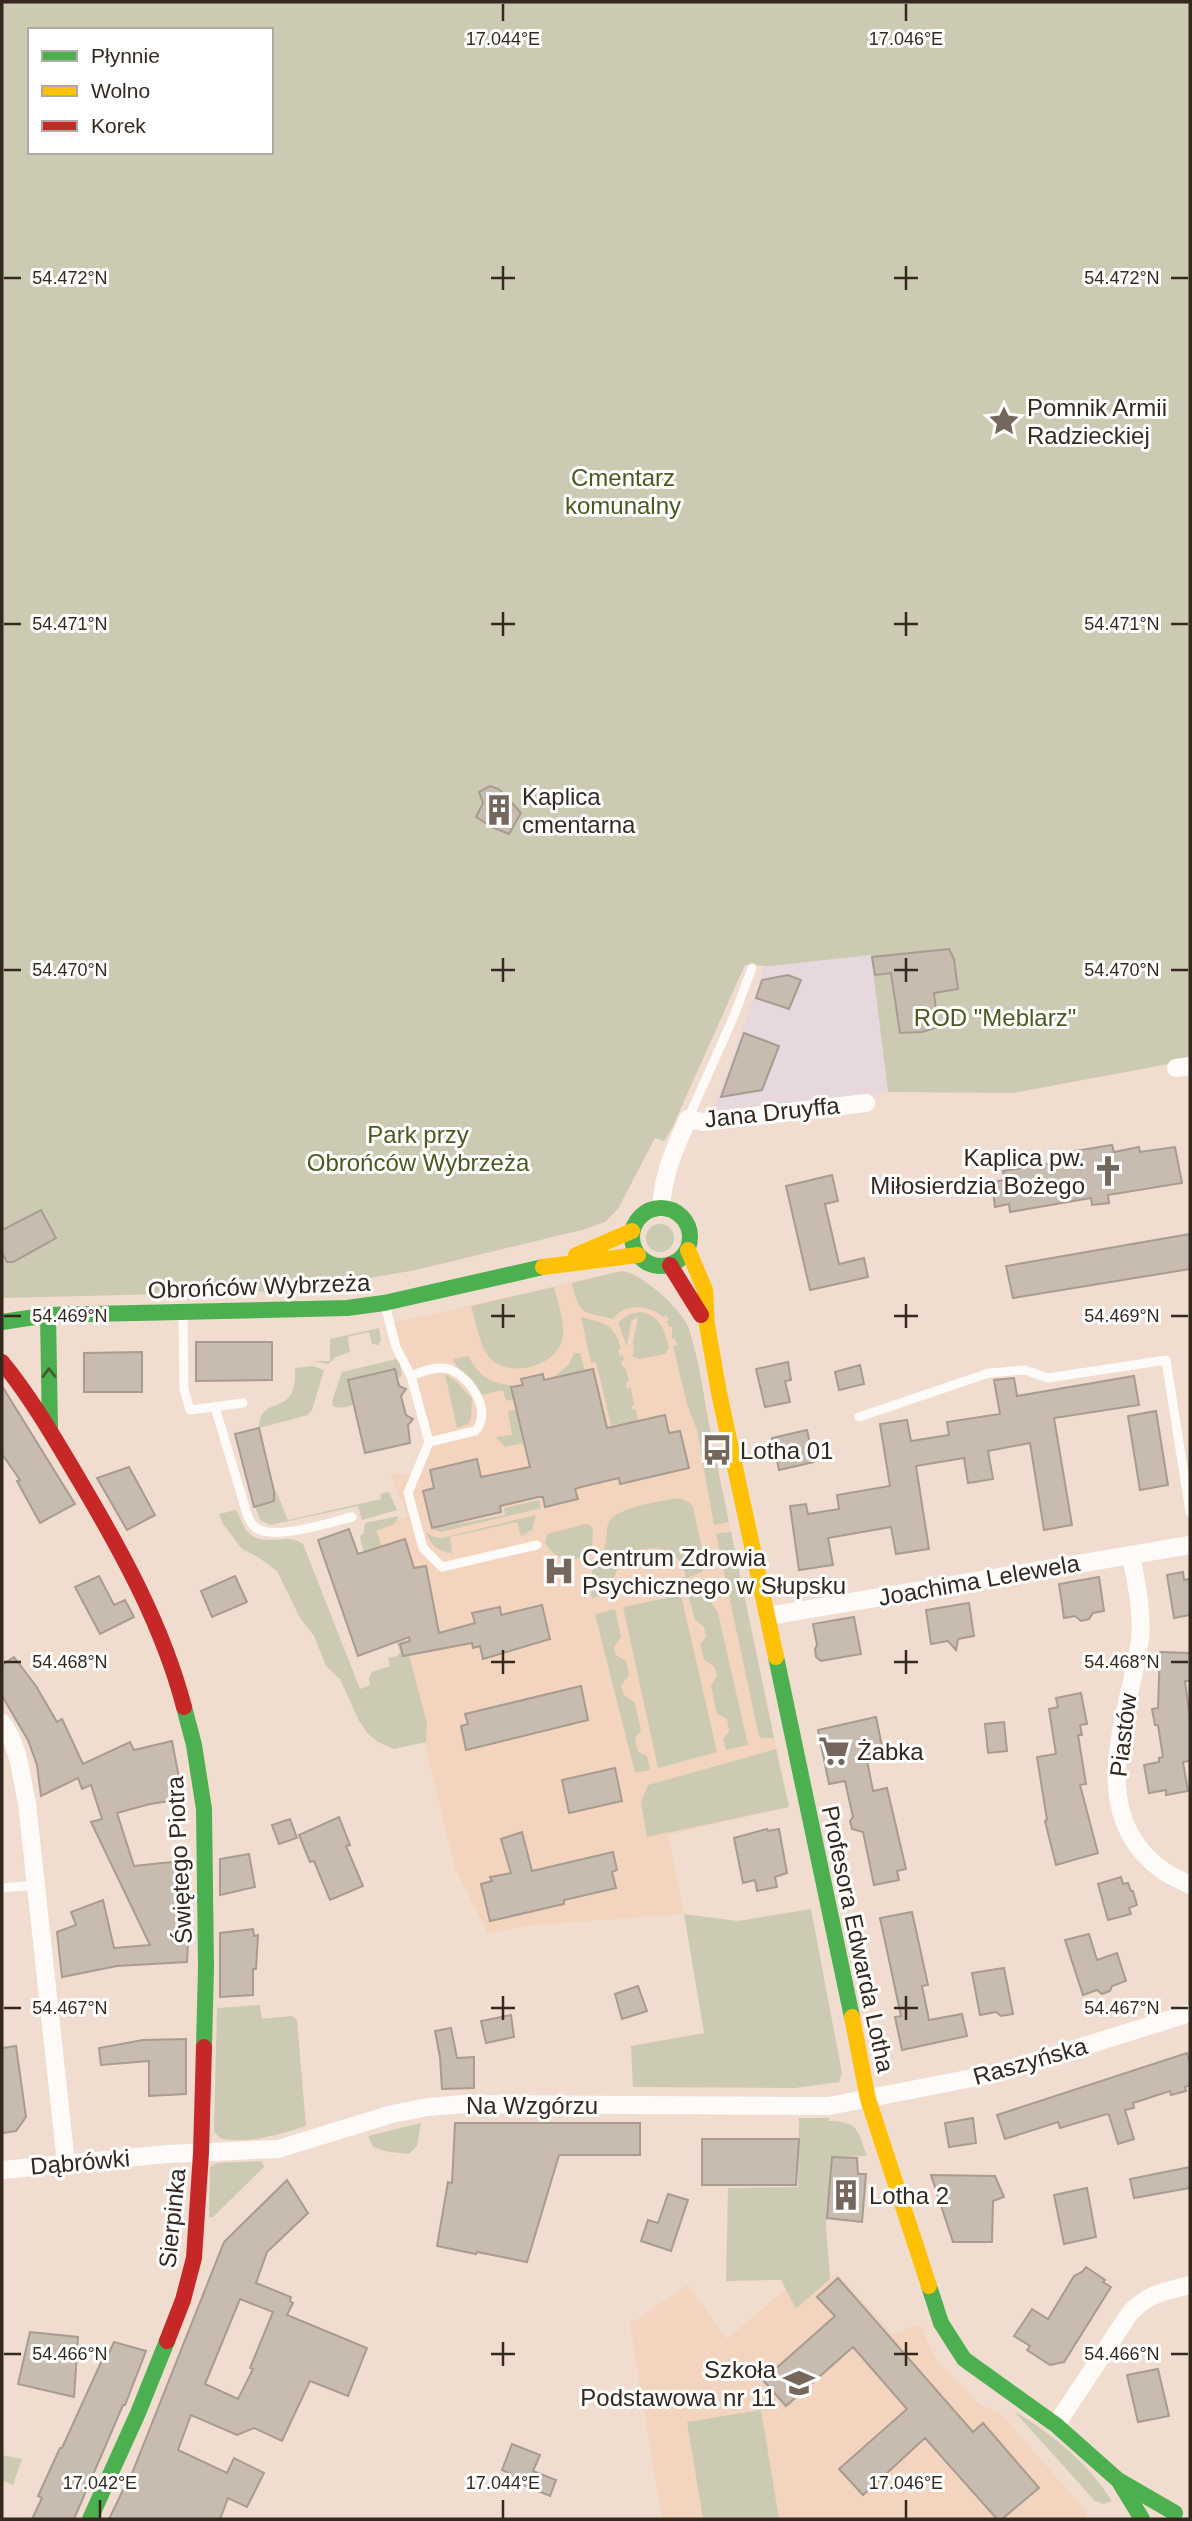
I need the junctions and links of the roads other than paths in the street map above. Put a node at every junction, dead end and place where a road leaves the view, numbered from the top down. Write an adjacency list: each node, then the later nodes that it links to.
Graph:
1 (752, 968): 3 (lane)
2 (866, 1103): 3 (street, Jana Druyffa)
3 (688, 1119): 4 (street, Jana Druyffa)
4 (661, 1208): 5 (street); 6 (street)
5 (632, 1231): 7 (street); 8 (street, Obrońców Wybrzeża)
6 (688, 1250): 9 (street); 14 (street)
7 (638, 1255): 8 (street, Obrońców Wybrzeża); 9 (street)
8 (556, 1264): 10 (street, Obrońców Wybrzeża)
9 (670, 1265): 14 (street)
10 (384, 1303): 11 (street, Obrońców Wybrzeża); 16 (lane)
11 (183, 1313): 12 (street, Obrońców Wybrzeża); 18 (lane)
12 (48, 1315): 13 (street, Obrońców Wybrzeża); 20 (street, one-way to 12)
13 (2, 1322)
14 (707, 1325): 27 (street, Profesora Edwarda Lotha)
15 (2, 1363): 20 (street, Świętego Piotra)
16 (411, 1376): 21 (lane); 21 (lane)
17 (243, 1403): 18 (lane)
18 (215, 1407): 23 (lane)
19 (859, 1417): 22 (lane)
20 (50, 1430): 34 (street, Świętego Piotra)
21 (429, 1442): 24 (lane)
22 (1190, 1512)
23 (352, 1517)
24 (537, 1545)
25 (1190, 1545): 26 (street, Joachima Lelewela)
26 (1132, 1555): 27 (street, Joachima Lelewela); 30 (street, Piastów)
27 (768, 1616): 33 (street, Profesora Edwarda Lotha)
28 (2, 1723): 29 (street)
29 (35, 1885): 31 (lane); 35 (street)
30 (1190, 1885)
31 (2, 1888)
32 (1190, 2013): 33 (street, Raszyńska)
33 (868, 2099): 34 (street, Na Wzgórzu); 38 (street, Profesora Edwarda Lotha)
34 (201, 2153): 35 (street, Dąbrówki); 41 (street, Sierpinka)
35 (66, 2163): 36 (street, Dąbrówki)
36 (2, 2170)
37 (1190, 2285): 38 (street)
38 (1056, 2425): 39 (street, Profesora Edwarda Lotha)
39 (1118, 2480): 40 (street, Profesora Edwarda Lotha); 42 (street, Profesora Edwarda Lotha)
40 (1177, 2513)
41 (90, 2519)
42 (1142, 2519)

